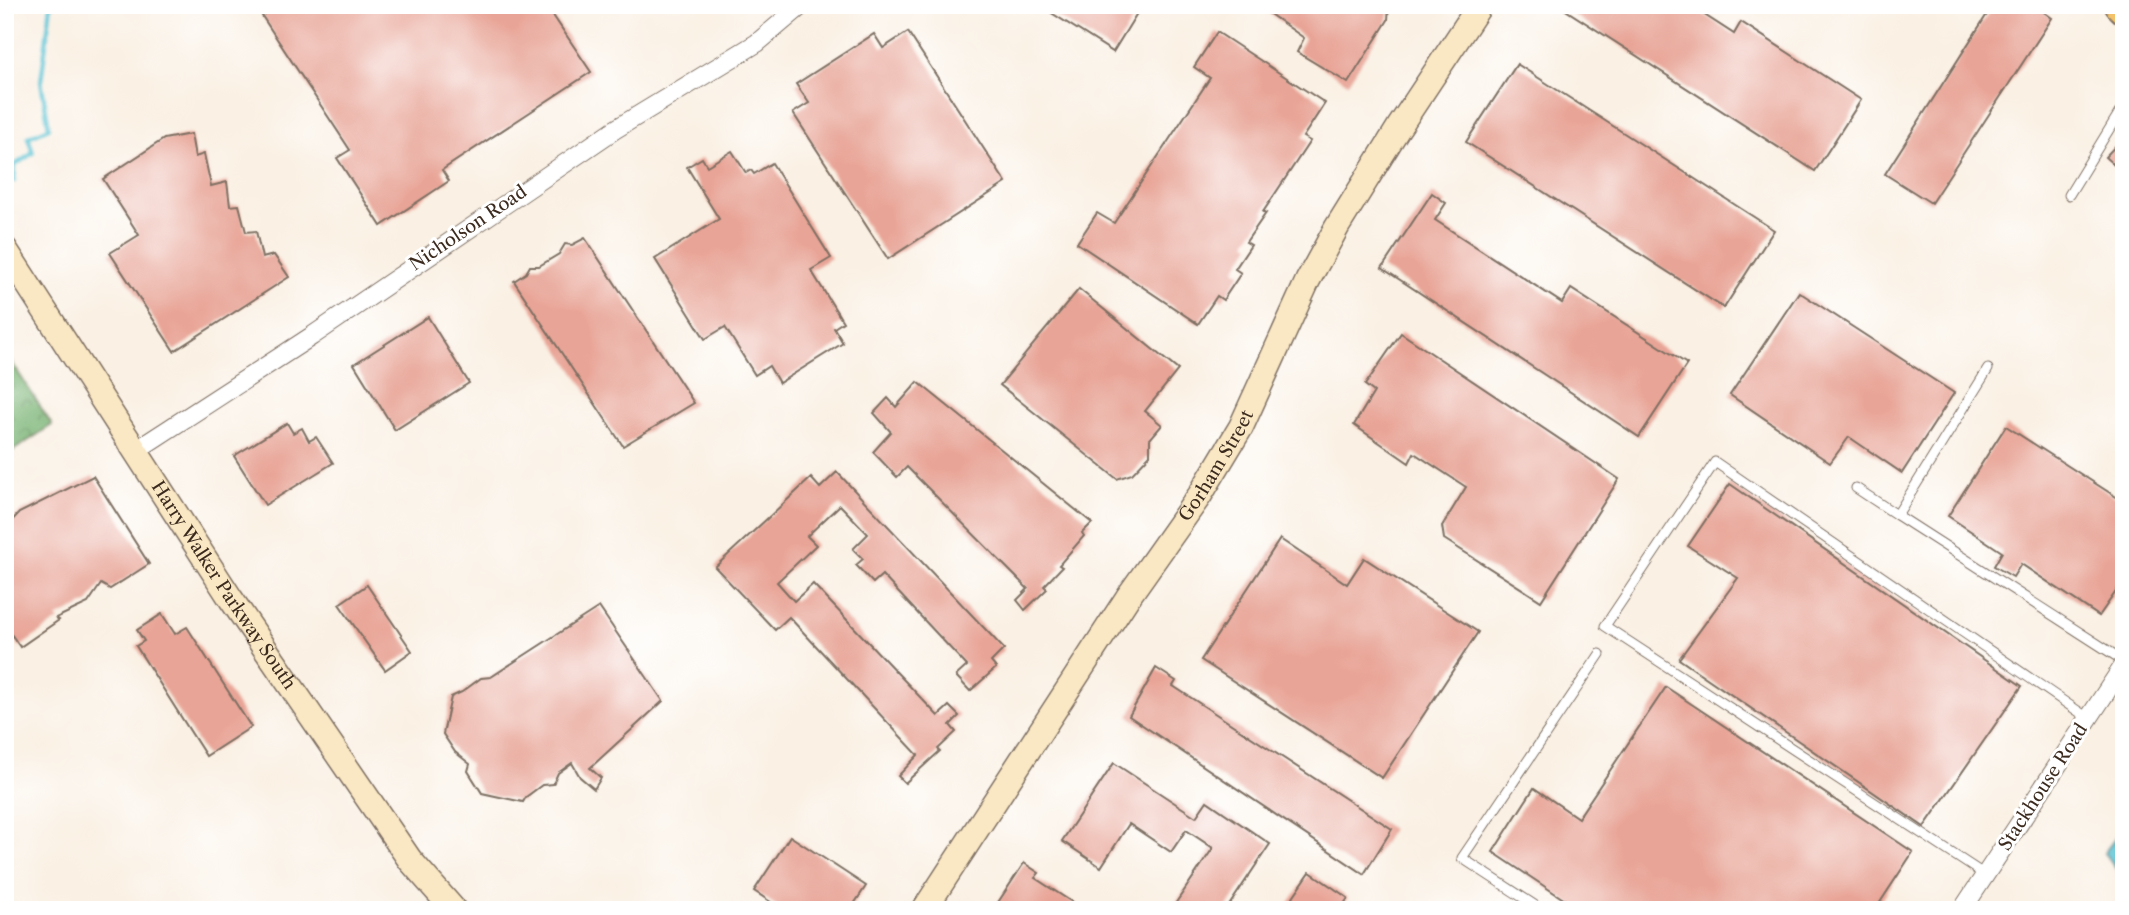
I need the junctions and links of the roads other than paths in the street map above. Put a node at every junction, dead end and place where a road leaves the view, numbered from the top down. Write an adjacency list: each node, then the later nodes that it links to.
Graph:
1 (802, 5): 9 (street, Nicholson Road)
2 (1479, 5): 17 (street, Gorham Street)
3 (2119, 5): 4 (main road)
4 (2124, 10)
5 (2124, 105): 6 (lane)
6 (2070, 195)
7 (5, 249): 9 (street, Harry Walker Parkway South)
8 (1988, 369): 11 (lane)
9 (135, 452): 16 (street, Harry Walker Parkway South)
10 (1856, 488): 11 (lane)
11 (1897, 515): 13 (lane)
12 (1600, 654): 18 (lane)
13 (2124, 663): 14 (street, Stackhouse Road)
14 (2088, 718): 15 (street, Stackhouse Road); 15 (lane)
15 (1985, 875): 19 (street, Stackhouse Road)
16 (454, 910)
17 (925, 910)
18 (1542, 910)
19 (1962, 910)

